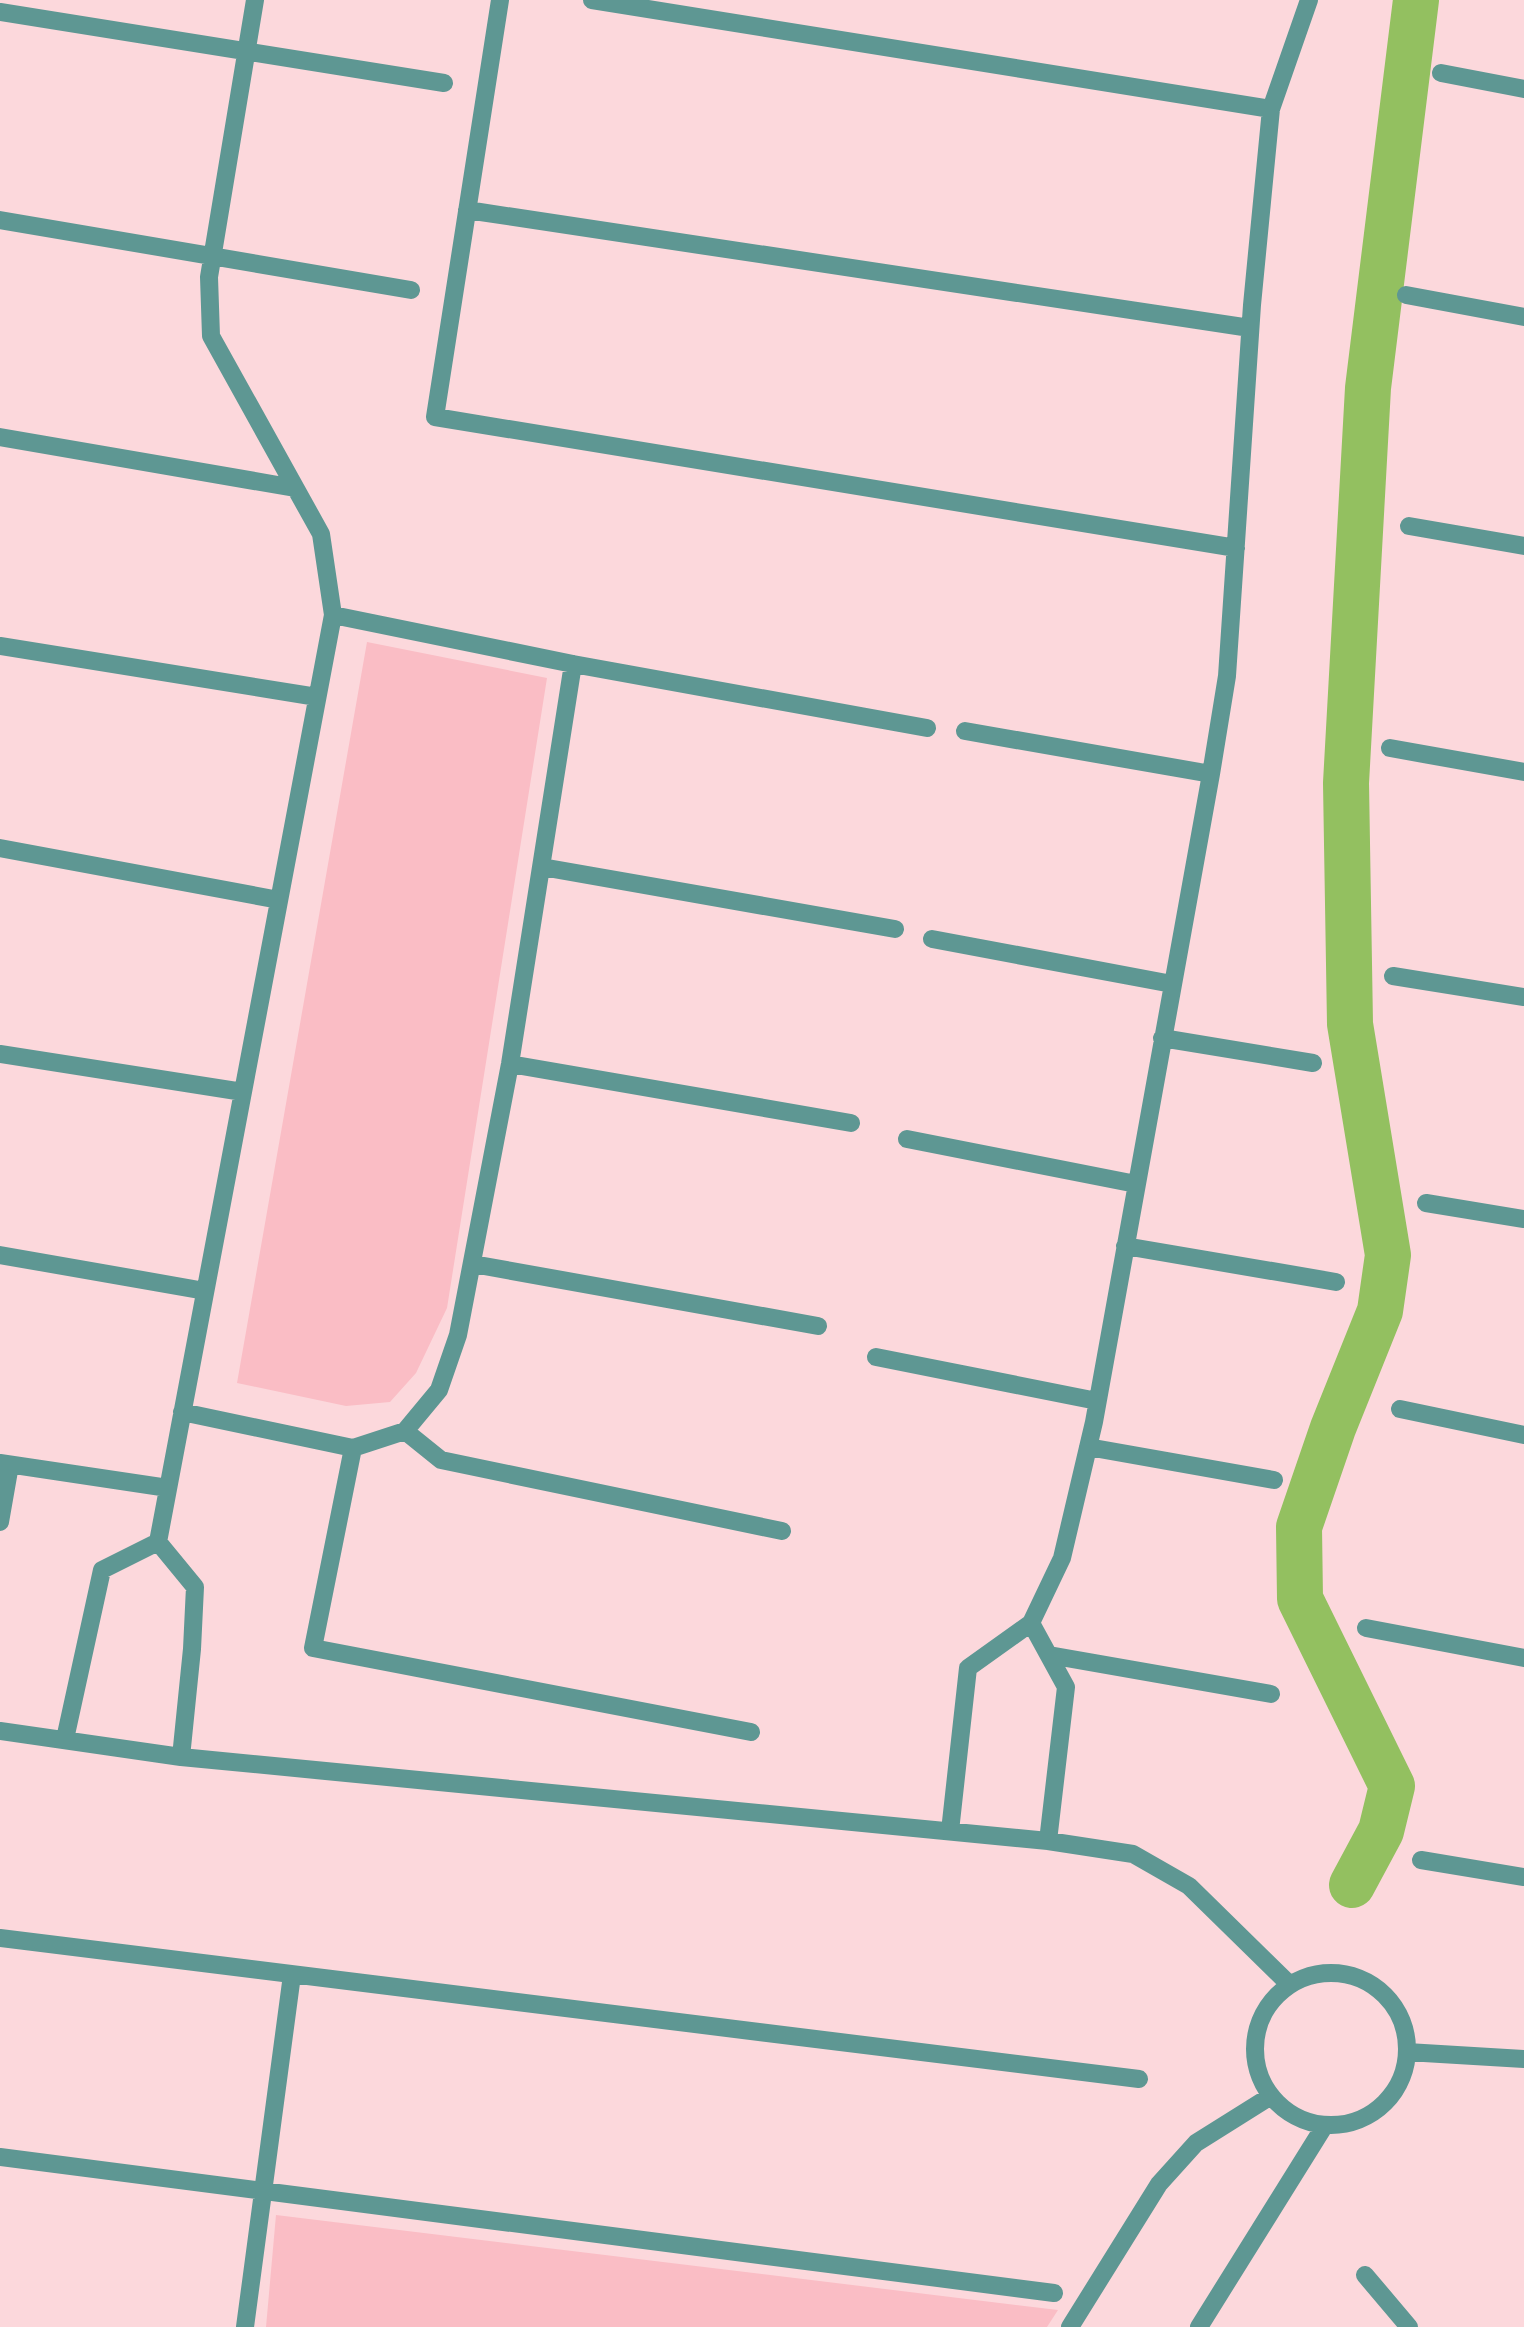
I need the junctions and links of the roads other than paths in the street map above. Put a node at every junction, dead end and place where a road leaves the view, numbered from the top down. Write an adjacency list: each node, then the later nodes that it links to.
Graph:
1 (255, 0): 6 (street)
2 (500, 0): 11 (street)
3 (592, 0): 10 (street)
4 (1309, 0): 10 (street)
5 (0, 12): 6 (street)
6 (247, 51): 8 (street); 13 (street)
7 (1441, 73): 9 (street)
8 (444, 83)
9 (1524, 89)
10 (1271, 109): 17 (street)
11 (467, 210): 17 (street); 22 (street)
12 (0, 220): 13 (street)
13 (213, 256): 14 (street); 19 (street)
14 (411, 290)
15 (1406, 295): 16 (street)
16 (1524, 317)
17 (1250, 328): 22 (street)
18 (0, 437): 19 (street)
19 (295, 488): 23 (street)
20 (1409, 526): 21 (street)
21 (1524, 546)
22 (1236, 548): 31 (street)
23 (333, 615): 25 (street); 26 (street)
24 (0, 646): 26 (street)
25 (573, 664): 27 (street); 33 (street)
26 (317, 697): 34 (street)
27 (927, 728)
28 (965, 731): 31 (street)
29 (1390, 748): 30 (street)
30 (1524, 772)
31 (1211, 774): 38 (street)
32 (0, 848): 34 (street)
33 (542, 867): 35 (street); 43 (street)
34 (279, 900): 44 (street)
35 (895, 929)
36 (932, 939): 38 (street)
37 (1393, 976): 39 (street)
38 (1172, 984): 40 (street)
39 (1524, 997)
40 (1162, 1038): 42 (street); 47 (street)
41 (0, 1054): 44 (street)
42 (1313, 1063)
43 (510, 1064): 45 (street); 52 (street)
44 (243, 1092): 54 (street)
45 (851, 1123)
46 (907, 1139): 47 (street)
47 (1136, 1185): 50 (street)
48 (1426, 1203): 49 (street)
49 (1524, 1219)
50 (1125, 1246): 53 (street); 57 (street)
51 (0, 1255): 54 (street)
52 (472, 1264): 55 (street); 60 (street)
53 (1336, 1282)
54 (205, 1291): 59 (street)
55 (818, 1326)
56 (876, 1357): 57 (street)
57 (1097, 1401): 62 (street)
58 (1400, 1409): 61 (street)
59 (182, 1412): 63 (street); 66 (street)
60 (405, 1431): 63 (street); 68 (street)
61 (1524, 1435)
62 (1088, 1447): 65 (street); 70 (street)
63 (353, 1448): 76 (street)
64 (5, 1464): 66 (street); 67 (street)
65 (1273, 1480)
66 (168, 1488): 69 (street)
67 (0, 1522)
68 (782, 1531)
69 (158, 1542): 77 (street); 78 (street)
70 (1031, 1623): 72 (street); 79 (street)
71 (1366, 1628): 73 (street)
72 (1049, 1655): 74 (street); 80 (street)
73 (1524, 1658)
74 (1271, 1693)
75 (0, 1731): 77 (street)
76 (751, 1732)
77 (65, 1739): 78 (street)
78 (181, 1757): 79 (street)
79 (950, 1831): 80 (street)
80 (1048, 1841): 85 (street)
81 (1422, 1860): 82 (street)
82 (1524, 1877)
83 (0, 1938): 84 (street)
84 (292, 1975): 88 (street); 92 (street)
85 (1290, 1985): 86 (street); 89 (street)
86 (1407, 2052): 87 (street); 90 (street)
87 (1524, 2059)
88 (1139, 2079)
89 (1271, 2096): 90 (street); 96 (street)
90 (1325, 2125): 97 (street)
91 (0, 2157): 92 (street)
92 (263, 2192): 94 (street); 95 (street)
93 (1365, 2276): 98 (street)
94 (1054, 2293)
95 (245, 2327)
96 (1070, 2327)
97 (1199, 2327)
98 (1409, 2327)

